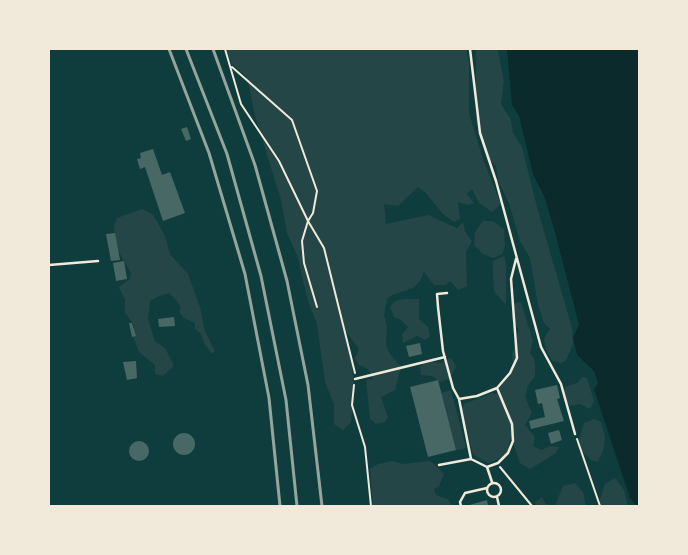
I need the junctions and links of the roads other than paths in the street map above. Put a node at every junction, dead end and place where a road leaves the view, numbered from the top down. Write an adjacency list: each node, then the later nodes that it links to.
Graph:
1 (470, 49): 2 (lane)
2 (516, 258): 8 (lane); 10 (lane)
3 (98, 261): 4 (lane)
4 (49, 265)
5 (447, 293): 6 (lane)
6 (445, 357): 7 (lane); 9 (lane)
7 (355, 379)
8 (497, 388): 9 (lane); 13 (lane)
9 (459, 399): 11 (lane)
10 (576, 434)
11 (471, 459): 12 (lane); 13 (lane)
12 (439, 465)
13 (487, 467): 14 (lane)
14 (492, 482): 15 (lane); 16 (lane)
15 (487, 488): 16 (lane); 17 (lane)
16 (496, 497): 18 (lane)
17 (460, 506)
18 (498, 506)

